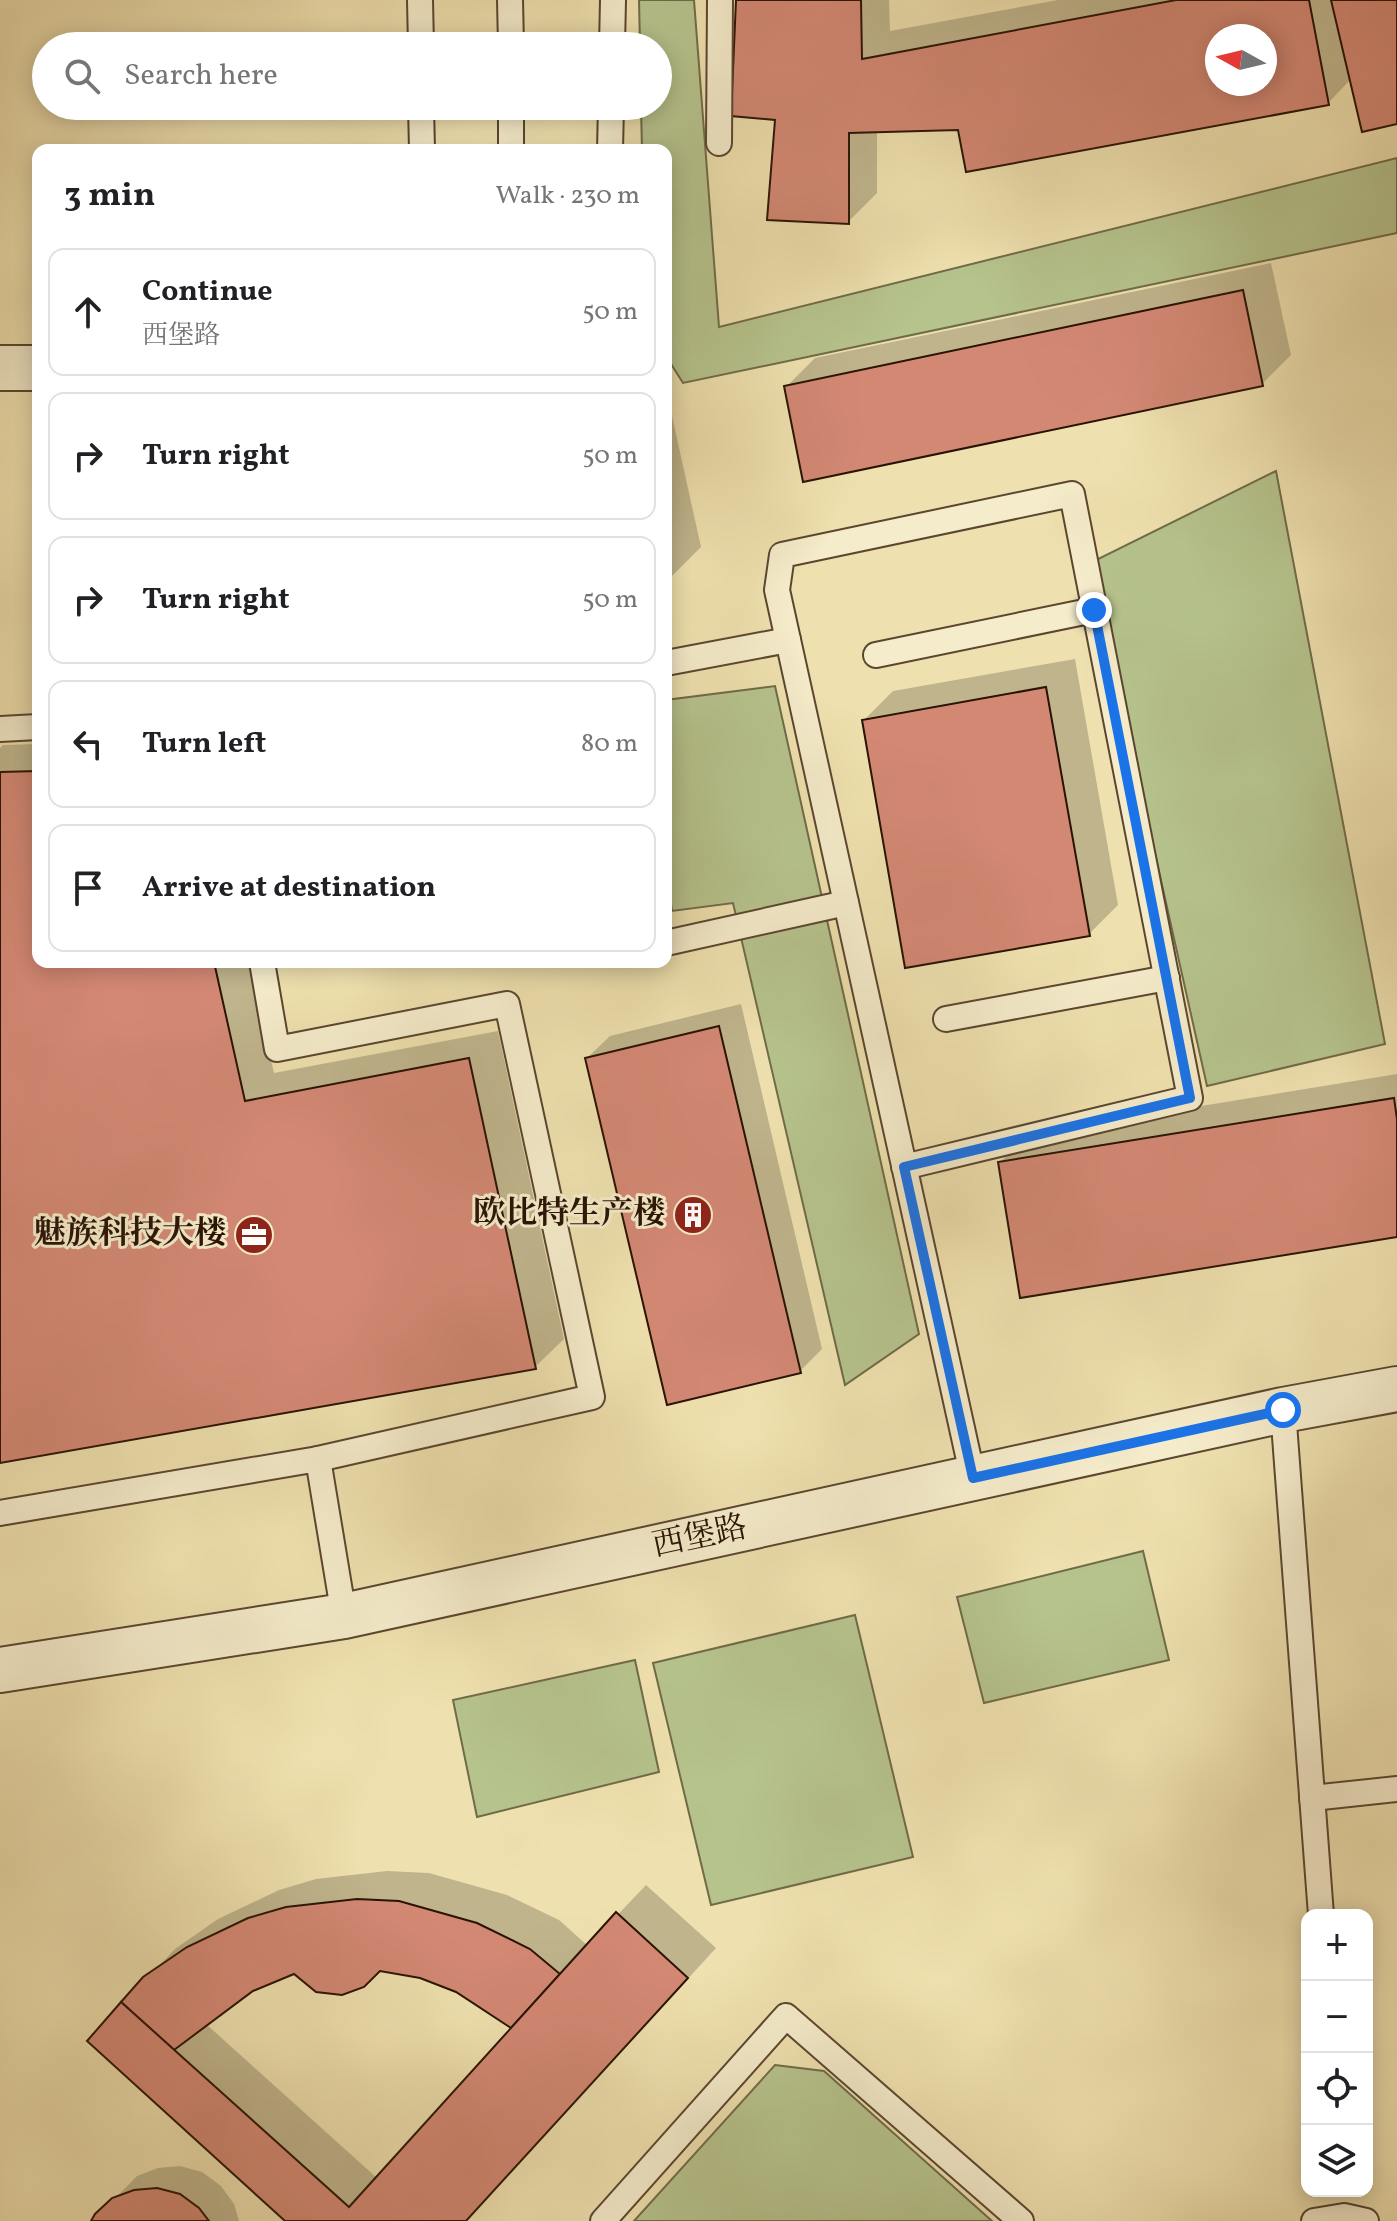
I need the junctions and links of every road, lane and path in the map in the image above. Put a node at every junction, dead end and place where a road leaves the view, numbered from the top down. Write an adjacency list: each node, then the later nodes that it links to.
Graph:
1 (420, 0): 5 (lane)
2 (510, 0): 6 (lane)
3 (613, 0): 7 (lane)
4 (720, 0): 11 (lane)
5 (421, 32)
6 (511, 32)
7 (612, 32)
8 (421, 120): 12 (lane)
9 (511, 120): 13 (lane)
10 (611, 120): 14 (lane)
11 (719, 143)
12 (422, 144)
13 (511, 144)
14 (610, 144)
15 (0, 368): 16 (street)
16 (32, 368)
17 (1094, 610): 18 (lane); 19 (lane); 26 (lane)
18 (788, 640): 20 (lane); 23 (lane)
19 (876, 655)
20 (672, 662)
21 (32, 727): 22 (lane)
22 (0, 729)
23 (846, 903): 24 (lane); 28 (lane)
24 (672, 942)
25 (263, 968): 31 (lane)
26 (1167, 978): 27 (lane); 28 (lane)
27 (946, 1019)
28 (904, 1167): 32 (lane)
29 (1397, 1389): 30 (street, 西堡路)
30 (1283, 1410): 32 (street, 西堡路); 37 (lane)
31 (318, 1459): 33 (lane); 34 (lane)
32 (973, 1478): 34 (street, 西堡路)
33 (0, 1513)
34 (344, 1616): 35 (street, 西堡路)
35 (0, 1670)
36 (1397, 1789): 37 (lane)
37 (1312, 1798): 38 (lane)
38 (1321, 1909)
39 (1345, 2197): 40 (lane)
40 (1355, 2218): 43 (lane)
41 (603, 2221): 42 (lane)
42 (1021, 2221)
43 (1314, 2221)

